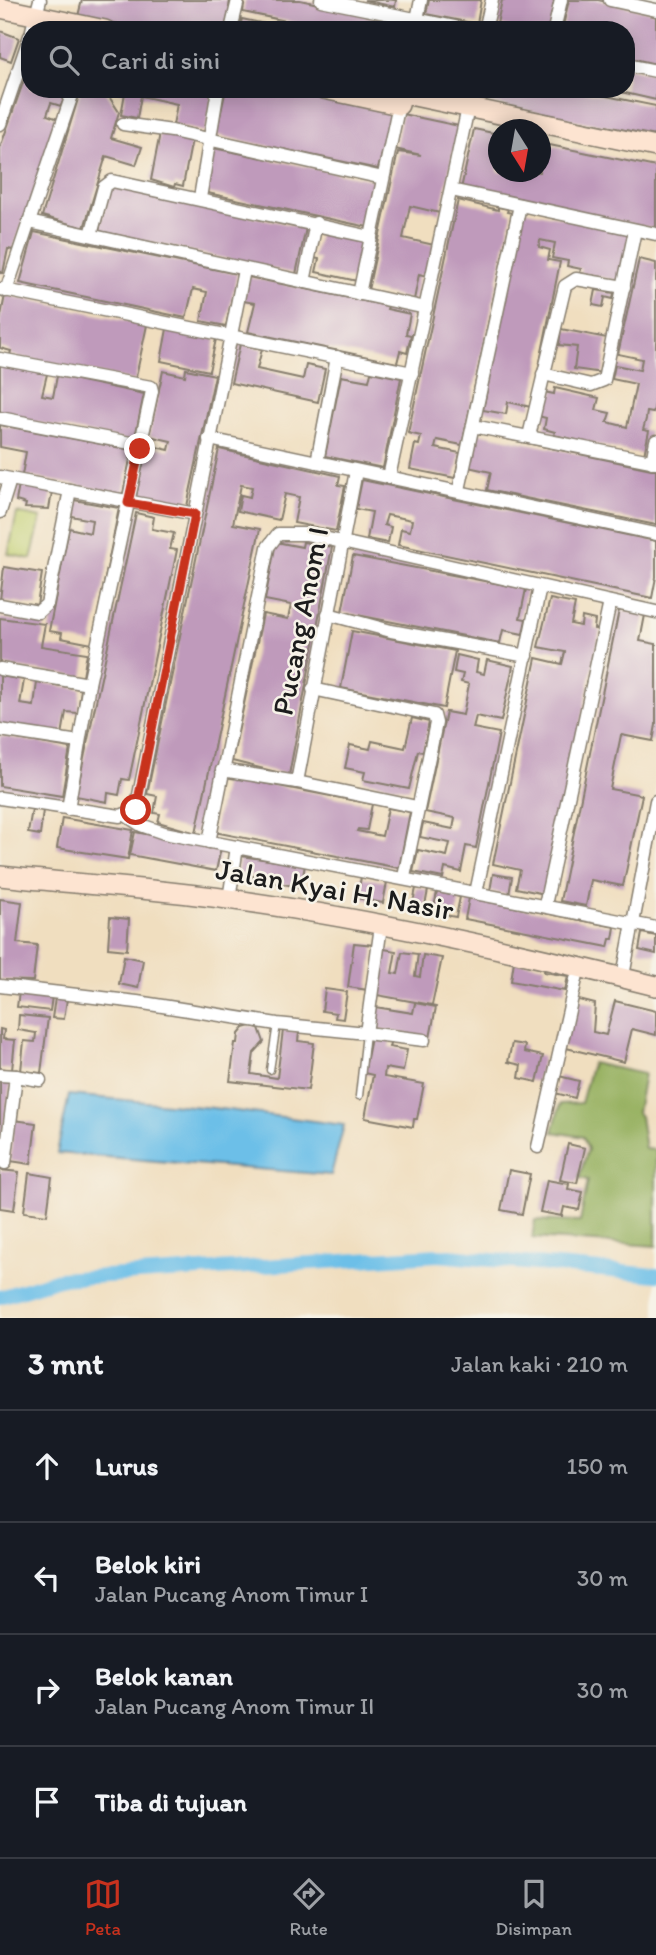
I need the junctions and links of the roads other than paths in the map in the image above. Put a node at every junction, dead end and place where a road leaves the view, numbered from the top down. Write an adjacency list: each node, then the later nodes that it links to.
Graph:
1 (238, 0): 12 (street)
2 (321, 0): 9 (street)
3 (421, 0): 9 (street)
4 (492, 0): 14 (street)
5 (561, 0): 15 (street)
6 (616, 1): 8 (street)
7 (0, 8): 11 (main road)
8 (656, 10)
9 (417, 19): 13 (street)
10 (0, 20): 16 (main road)
11 (31, 21)
12 (233, 21)
13 (426, 21)
14 (487, 21)
15 (556, 21)
16 (21, 22)
17 (21, 65): 27 (street)
18 (635, 67): 19 (street)
19 (656, 71)
20 (71, 98): 37 (street)
21 (216, 98): 30 (street)
22 (386, 98): 24 (main road)
23 (397, 98): 24 (main road)
24 (400, 100): 25 (main road); 33 (street)
25 (469, 105): 26 (main road); 31 (main road); 34 (street)
26 (495, 119)
27 (0, 124)
28 (124, 124): 30 (street)
29 (551, 137): 32 (main road)
30 (207, 141): 33 (street); 35 (street)
31 (656, 147)
32 (656, 159)
33 (383, 178): 42 (street)
34 (452, 190): 36 (street); 48 (street)
35 (200, 198): 38 (street); 41 (street)
36 (520, 205): 39 (street); 55 (street)
37 (29, 222): 41 (street); 46 (street)
38 (316, 223): 42 (street); 44 (street)
39 (635, 230): 40 (street); 45 (street)
40 (656, 234)
41 (91, 235): 43 (street)
42 (371, 237): 47 (street)
43 (244, 270): 44 (street); 49 (street)
44 (304, 282): 47 (street)
45 (624, 287): 53 (street); 53 (street)
46 (3, 290): 49 (street)
47 (359, 294): 48 (street)
48 (426, 308): 52 (street)
49 (230, 334): 50 (street); 57 (street)
50 (337, 357): 52 (street); 61 (street)
51 (0, 359): 59 (street)
52 (412, 373): 63 (street)
53 (543, 374): 56 (street)
54 (0, 418): 59 (street)
55 (473, 426): 56 (street); 65 (street)
56 (529, 436): 60 (street)
57 (209, 439): 61 (street); 69 (street)
58 (656, 442): 60 (street)
59 (141, 445): 67 (street)
60 (654, 462)
61 (317, 463): 62 (street)
62 (356, 471): 63 (street); 71 (street, Pucang Anom I)
63 (389, 477): 65 (street)
64 (5, 479): 66 (street); 68 (street)
65 (459, 490): 70 (street)
66 (70, 491): 67 (street); 74 (street)
67 (128, 503): 69 (street); 79 (street)
68 (0, 512)
69 (195, 514): 89 (street)
70 (656, 534)
71 (342, 542): 72 (street); 76 (street, Pucang Anom I); 83 (street)
72 (540, 587): 73 (street); 77 (street)
73 (610, 602): 75 (street); 96 (street)
74 (0, 605)
75 (656, 612)
76 (328, 614): 77 (street); 80 (street, Pucang Anom I)
77 (527, 656): 94 (street)
78 (0, 669): 79 (street)
79 (89, 684): 82 (street)
80 (313, 689): 84 (street, Pucang Anom I); 87 (street)
81 (0, 730): 82 (street)
82 (79, 742): 88 (street)
83 (222, 770): 84 (street); 90 (street)
84 (297, 782): 87 (street)
85 (0, 798): 88 (street)
86 (656, 801): 97 (street)
87 (417, 807): 93 (street)
88 (68, 809): 89 (street)
89 (127, 816): 90 (street)
90 (209, 842): 91 (street)
91 (237, 847): 93 (street); 95 (street)
92 (0, 876): 95 (main road, Jalan Kyai H. Nasir)
93 (404, 877): 94 (street)
94 (476, 892): 96 (street)
95 (229, 899): 98 (main road, Jalan Kyai H. Nasir)
96 (545, 905): 97 (street)
97 (632, 923): 99 (street); 101 (street)
98 (381, 926): 100 (main road, Jalan Kyai H. Nasir); 105 (street)
99 (656, 928)
100 (579, 966): 101 (main road, Jalan Kyai H. Nasir); 112 (street)
101 (623, 976): 103 (main road, Jalan Kyai H. Nasir)
102 (0, 986): 104 (street)
103 (656, 986)
104 (277, 1024): 105 (street); 107 (lane)
105 (366, 1033): 106 (street); 111 (lane)
106 (424, 1040)
107 (270, 1070)
108 (0, 1074): 109 (street)
109 (16, 1076): 110 (street); 113 (street)
110 (40, 1080)
111 (359, 1096)
112 (537, 1147)
113 (5, 1163)

